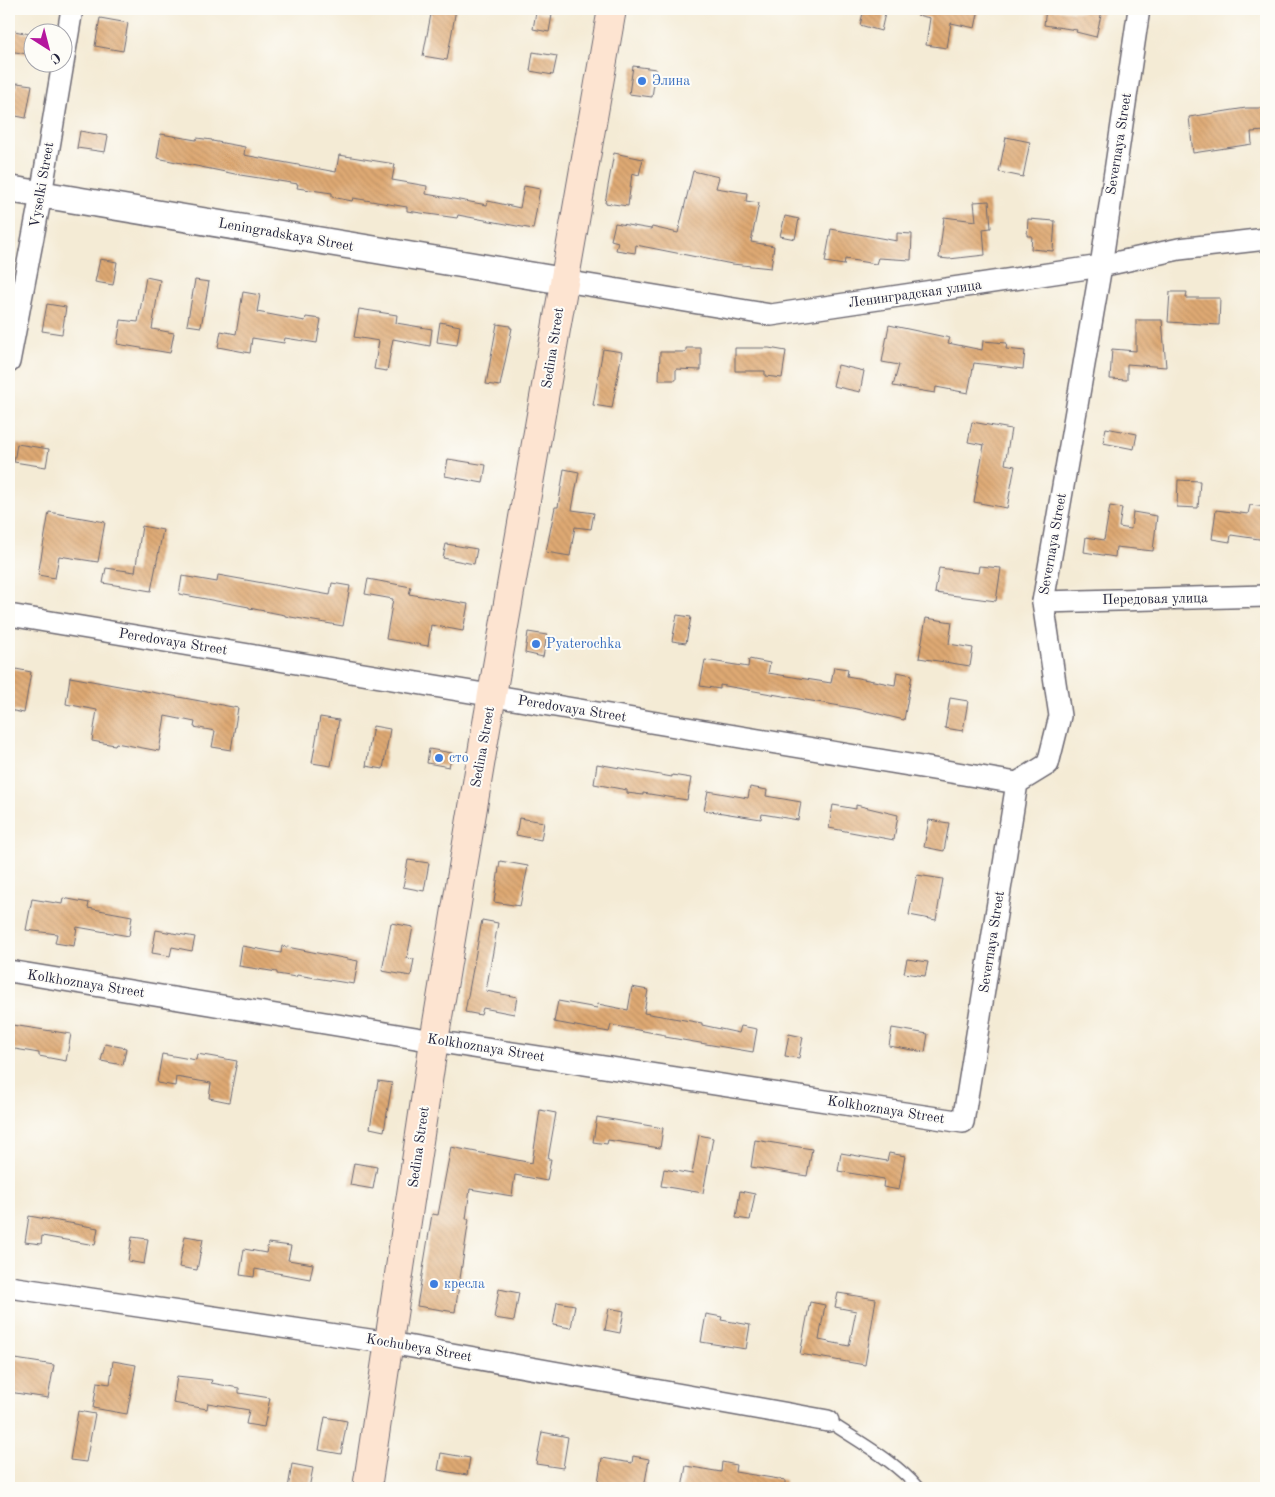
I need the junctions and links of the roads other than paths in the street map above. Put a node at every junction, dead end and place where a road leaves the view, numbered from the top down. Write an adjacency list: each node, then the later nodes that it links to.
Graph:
1 (72, 9): 5 (street, Vyselki Street)
2 (612, 9): 8 (main road, Sedina Street)
3 (1139, 9): 7 (street, Severnaya Street)
4 (9, 189): 5 (street, Leningradskaya Street)
5 (41, 194): 8 (street, Leningradskaya Street); 9 (street, Vyselki Street)
6 (1266, 239): 7 (street, Ленинградская улица)
7 (1100, 266): 8 (street, Ленинградская улица); 11 (street, Severnaya Street)
8 (564, 281): 13 (main road, Sedina Street)
9 (9, 362)
10 (1266, 596): 11 (street, Передовая улица)
11 (1043, 602): 14 (street, Severnaya Street)
12 (9, 615): 13 (street, Peredovaya Street)
13 (492, 695): 14 (street, Peredovaya Street); 16 (main road, Sedina Street)
14 (1018, 783): 17 (street, Severnaya Street)
15 (9, 971): 16 (street, Kolkhoznaya Street)
16 (434, 1040): 17 (street, Kolkhoznaya Street); 19 (main road, Sedina Street)
17 (963, 1122)
18 (9, 1287): 19 (street, Kochubeya Street)
19 (390, 1343): 20 (street, Kochubeya Street); 21 (main road, Sedina Street)
20 (828, 1421): 22 (lane)
21 (367, 1488)
22 (918, 1488)

